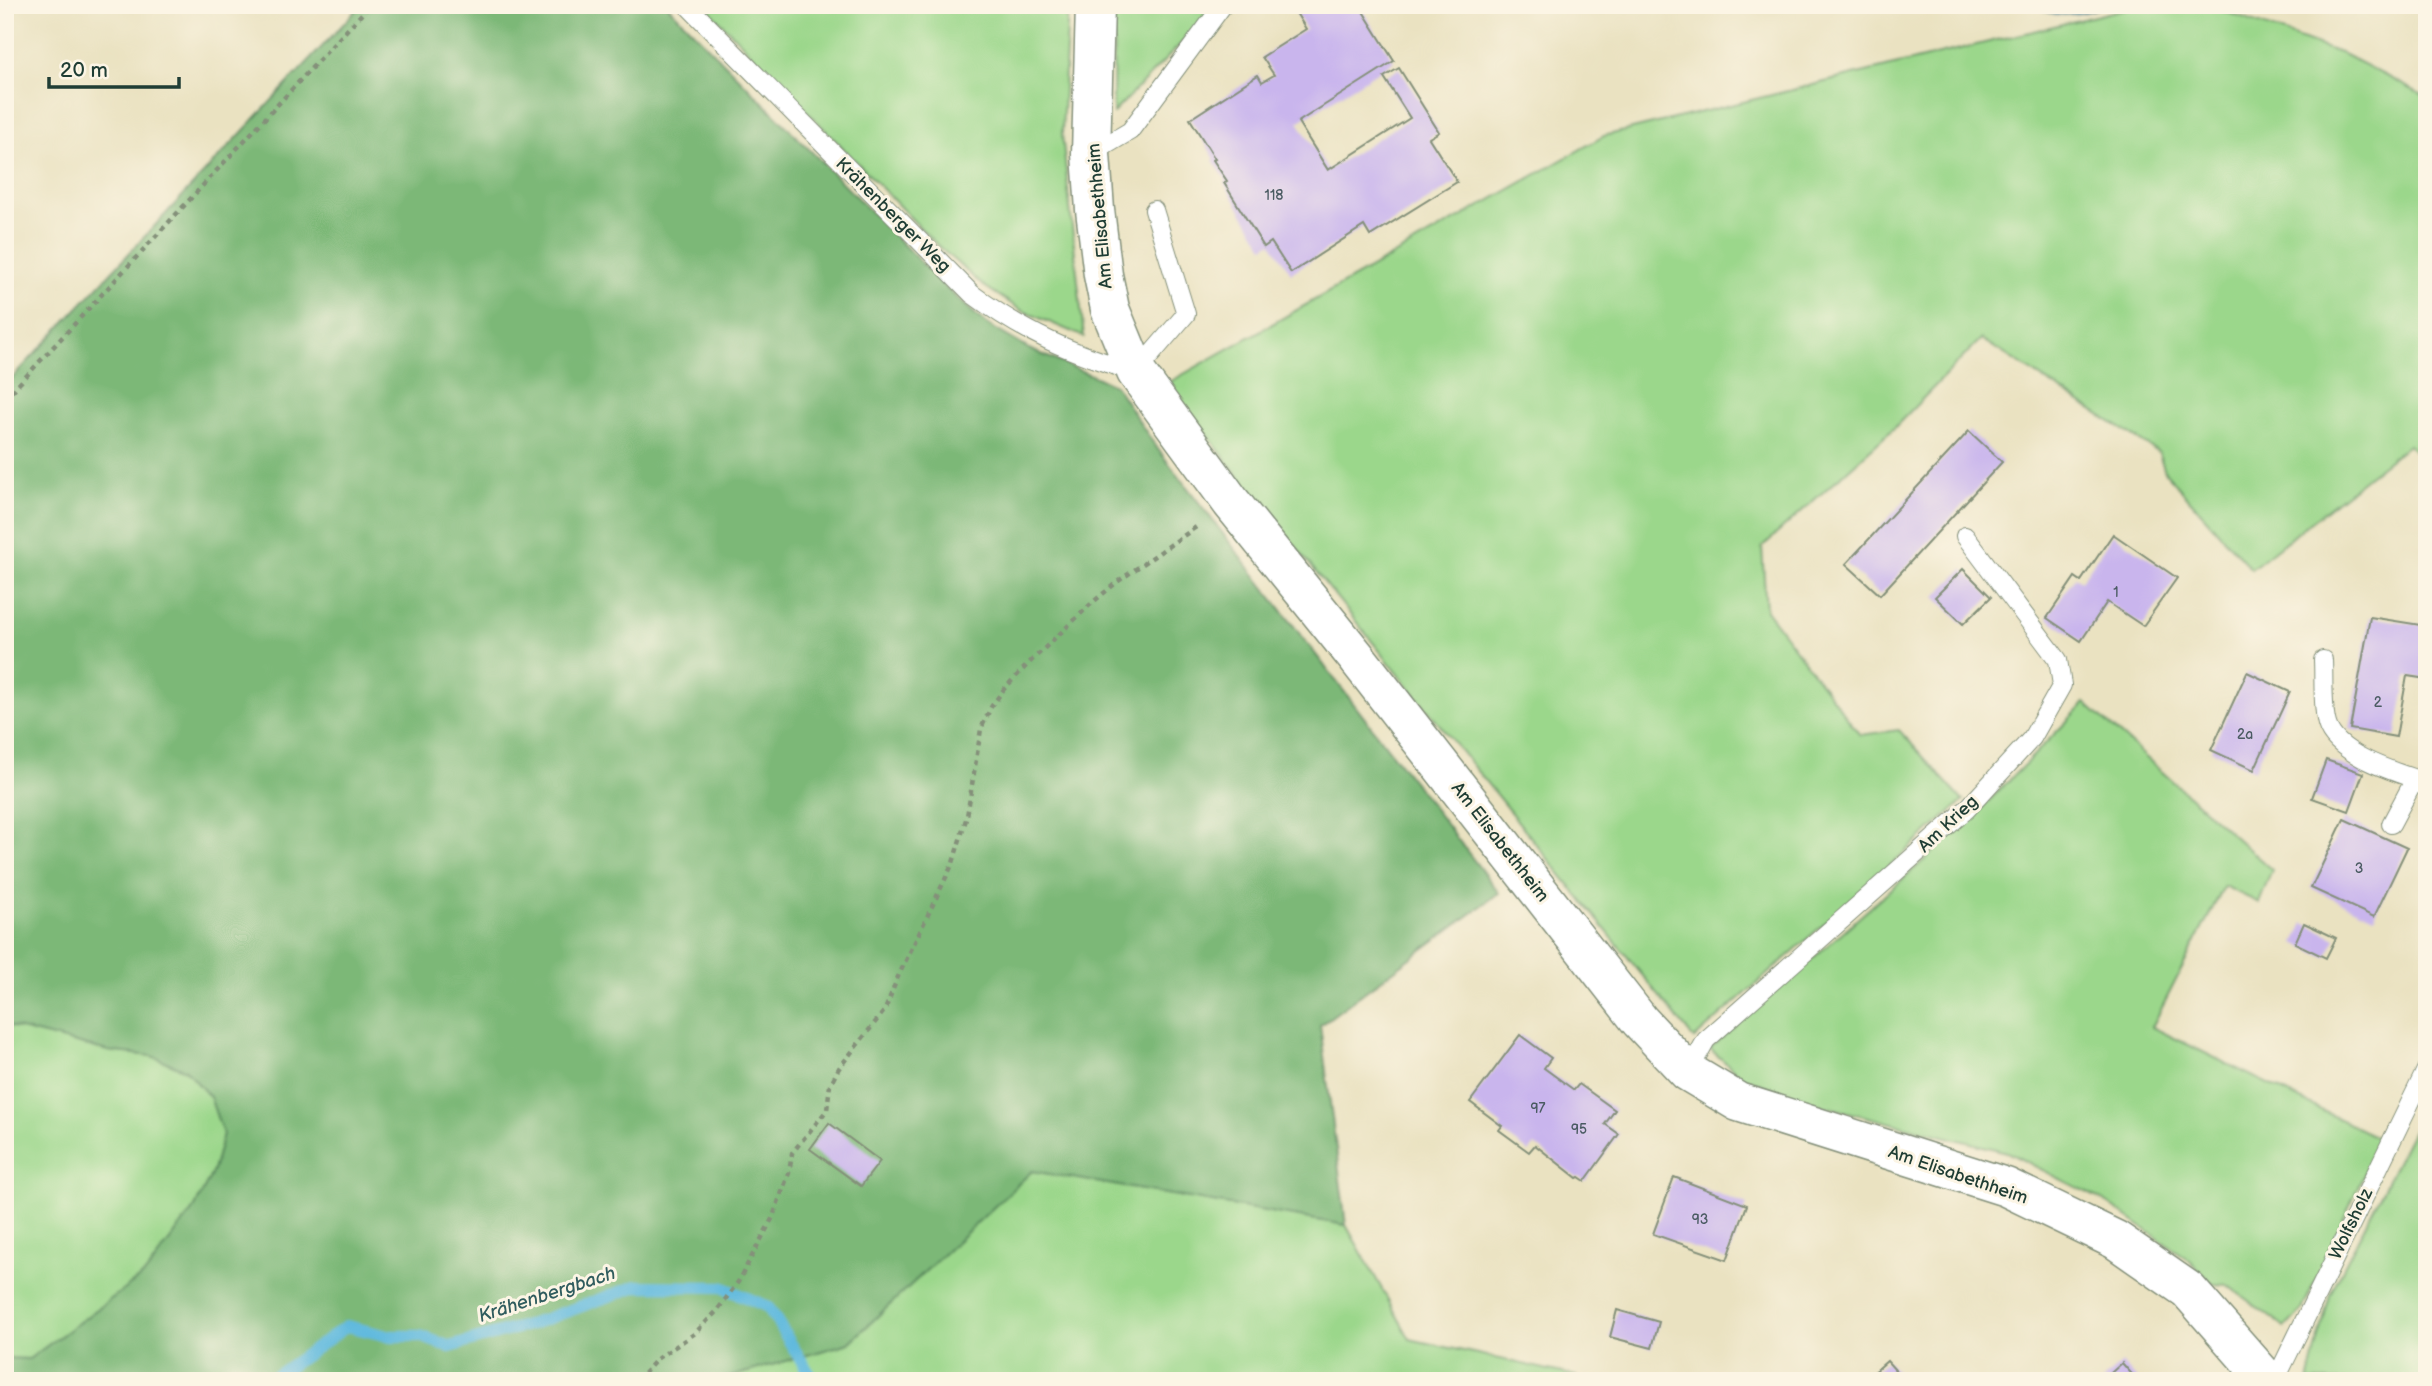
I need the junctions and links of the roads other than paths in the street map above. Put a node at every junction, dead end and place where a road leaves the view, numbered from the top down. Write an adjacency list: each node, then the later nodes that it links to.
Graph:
1 (687, 5): 6 (lane, Krähenberger Weg)
2 (1095, 5): 4 (street, Am Elisabethheim)
3 (1223, 5): 4 (lane)
4 (1091, 154): 6 (street, Am Elisabethheim)
5 (1154, 210): 6 (lane)
6 (1136, 372): 12 (street, Am Elisabethheim)
7 (1965, 536): 12 (lane, Am Krieg)
8 (2323, 660): 9 (lane)
9 (2421, 781): 10 (lane)
10 (2391, 824)
11 (2427, 1068): 14 (lane, Wolfsholz)
12 (1688, 1072): 13 (street, Am Elisabethheim)
13 (2268, 1381)
14 (2275, 1381)

